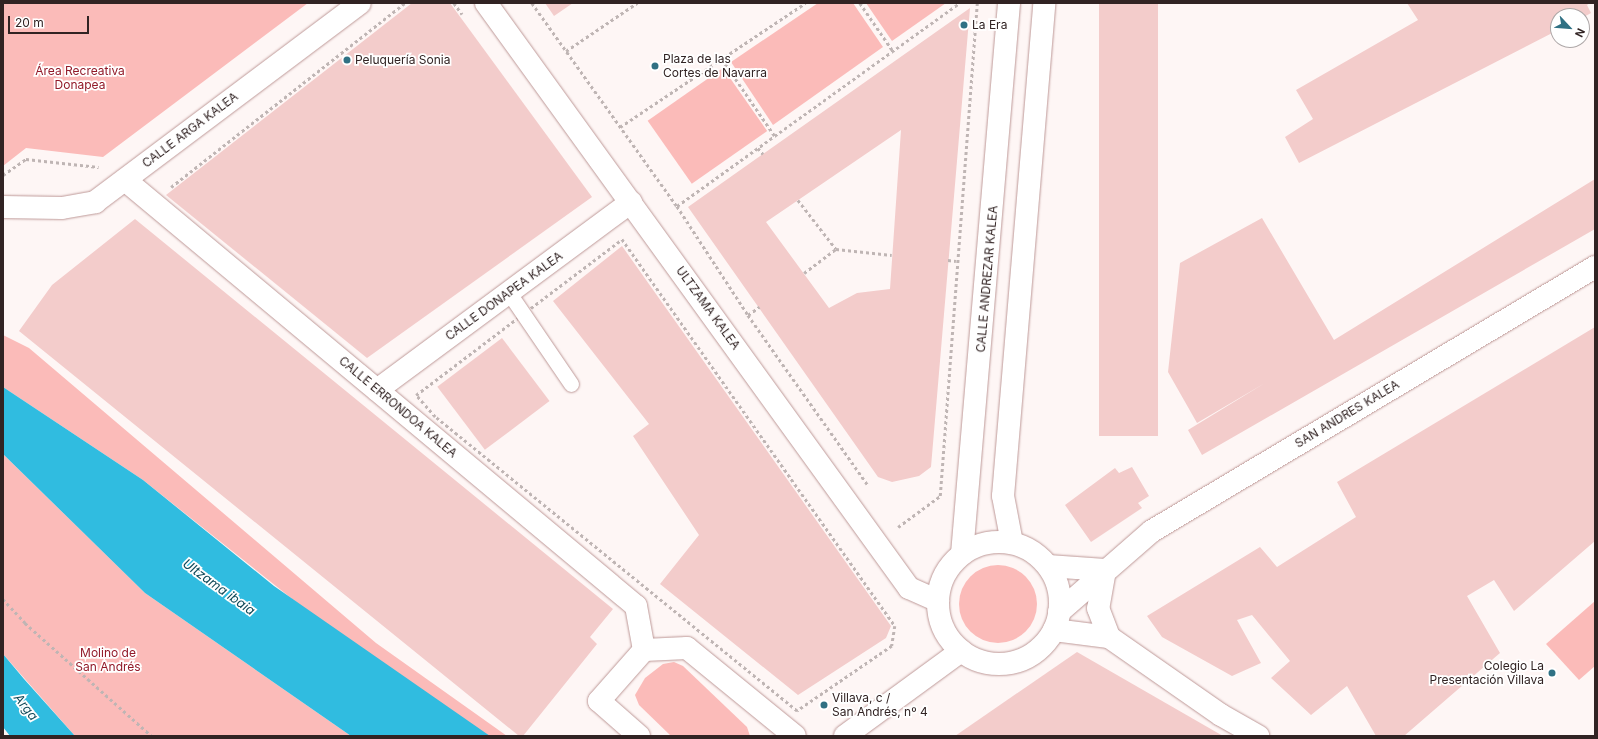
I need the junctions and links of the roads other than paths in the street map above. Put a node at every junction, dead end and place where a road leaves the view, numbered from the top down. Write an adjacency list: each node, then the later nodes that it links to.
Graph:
1 (360, 3): 5 (street, CALLE ARGA KALEA)
2 (486, 3): 6 (street, ULTZAMA KALEA)
3 (1009, 3): 13 (street, CALLE ANDREZAR KALEA)
4 (1044, 3): 12 (street)
5 (125, 180): 7 (street, CALLE ARGA KALEA); 11 (street, CALLE ERRONDOA KALEA)
6 (631, 202): 9 (street, CALLE DONAPEA KALEA); 16 (street, ULTZAMA KALEA)
7 (3, 207)
8 (1595, 267): 15 (street, SAN ANDRES KALEA)
9 (509, 293): 10 (lane); 11 (street, CALLE DONAPEA KALEA)
10 (571, 384)
11 (377, 390): 19 (street, CALLE ERRONDOA KALEA)
12 (1012, 544): 13 (street); 14 (street)
13 (962, 554): 16 (street)
14 (1048, 566): 15 (street); 17 (street)
15 (1105, 570): 17 (street, SAN ANDRES KALEA); 18 (street)
16 (938, 602): 20 (street)
17 (1056, 621): 18 (street); 20 (street)
18 (1109, 636): 24 (street)
19 (644, 650): 21 (street); 22 (street)
20 (961, 651): 23 (street)
21 (639, 736)
22 (795, 736)
23 (845, 736)
24 (1258, 736)

